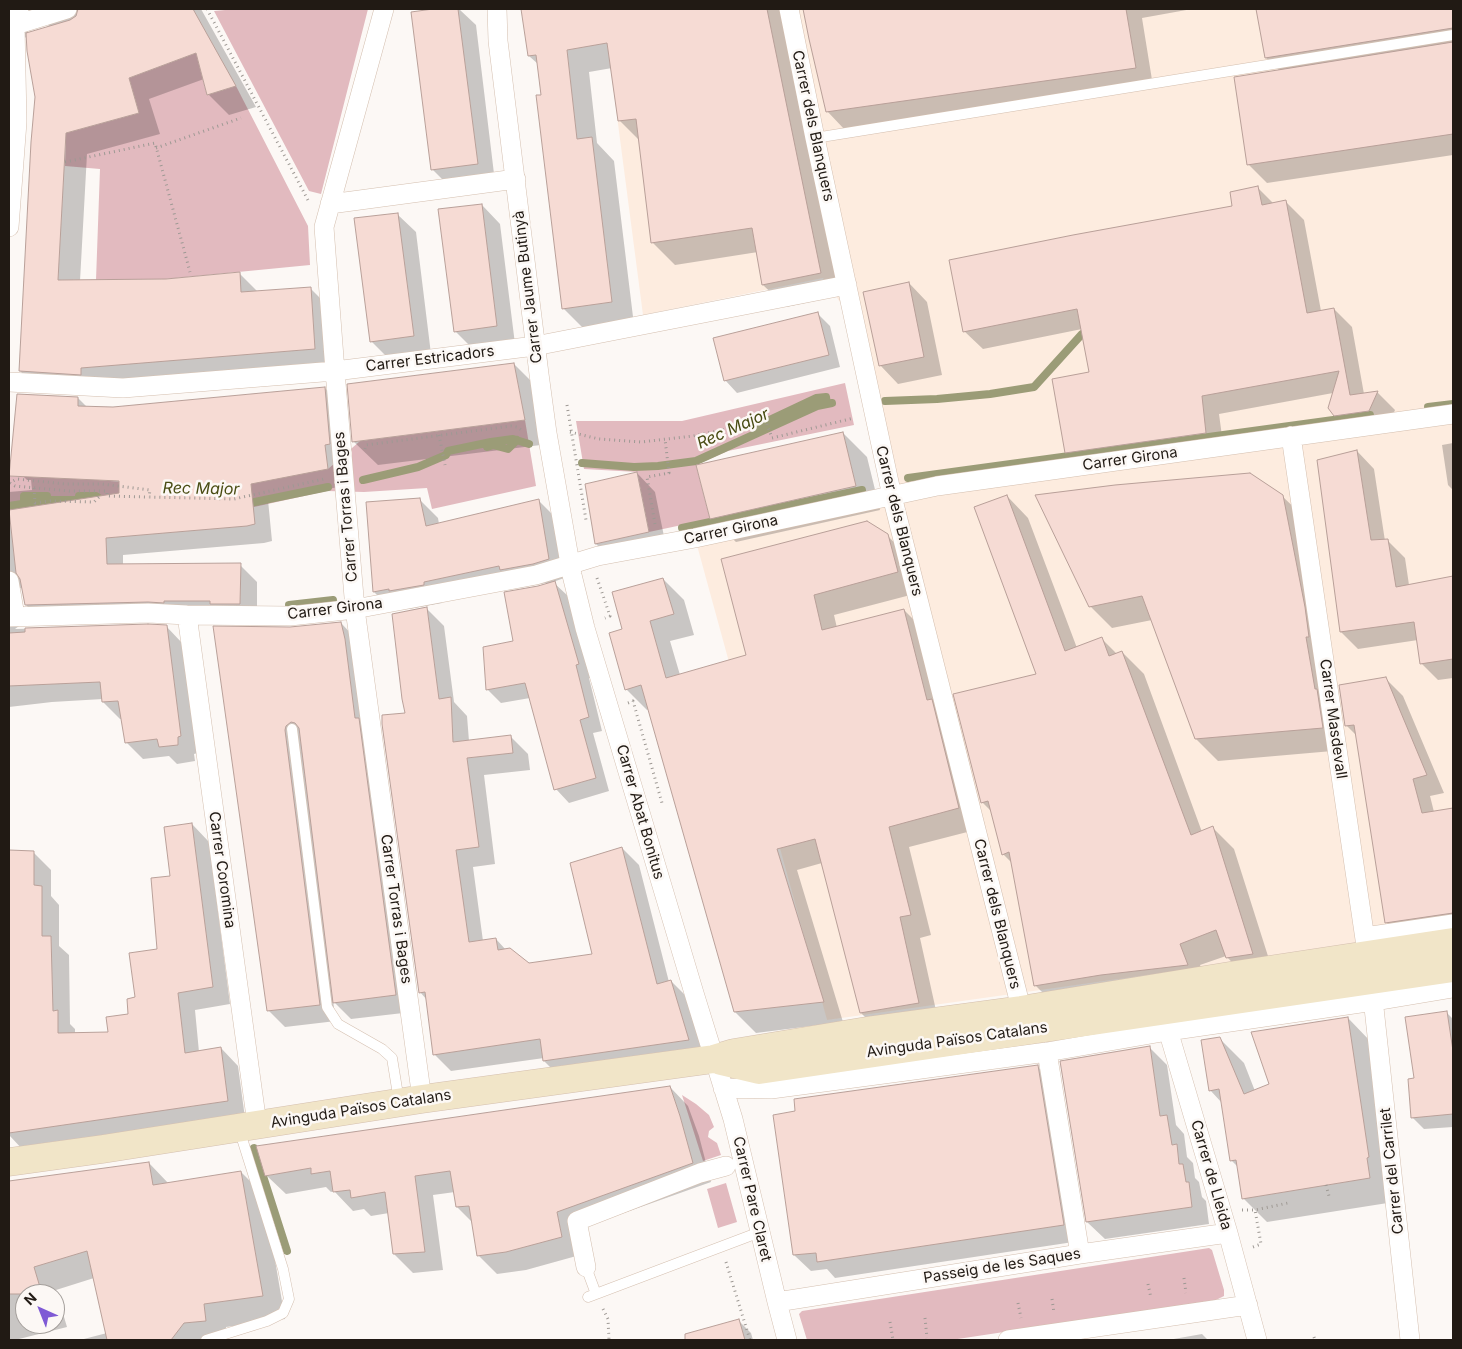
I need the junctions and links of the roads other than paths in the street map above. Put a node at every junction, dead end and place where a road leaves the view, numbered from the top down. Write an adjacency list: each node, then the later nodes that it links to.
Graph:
1 (67, 9): 5 (street)
2 (384, 9): 10 (street, Carrer Torras i Bages)
3 (497, 9): 9 (street, Carrer Jaume Butinyà)
4 (789, 9): 8 (street, Carrer dels Blanquers)
5 (14, 20): 7 (street)
6 (1453, 35): 8 (lane)
7 (13, 81): 11 (street)
8 (814, 138): 12 (street, Carrer dels Blanquers)
9 (516, 179): 10 (street); 13 (street, Carrer Jaume Butinyà)
10 (330, 204): 14 (street, Carrer Torras i Bages)
11 (9, 227)
12 (847, 285): 13 (street, Carrer Estricadors); 18 (street, Carrer dels Blanquers)
13 (535, 346): 14 (street, Carrer Estricadors); 19 (street, Carrer Jaume Butinyà)
14 (334, 370): 15 (street, Carrer Estricadors); 21 (street, Carrer Torras i Bages)
15 (9, 382)
16 (1453, 414): 17 (street, Carrer Girona)
17 (1291, 436): 18 (street, Carrer Girona); 27 (street, Carrer Masdevall)
18 (892, 496): 19 (street, Carrer Girona); 31 (street, Carrer dels Blanquers)
19 (570, 564): 21 (street, Carrer Girona); 35 (street, Carrer Abat Bonitus)
20 (9, 581): 23 (street)
21 (355, 609): 22 (street, Carrer Girona); 38 (street, Carrer Torras i Bages)
22 (187, 615): 23 (street, Carrer Girona); 39 (street, Carrer Coromina)
23 (12, 617)
24 (292, 729): 38 (lane)
25 (1453, 924): 27 (street, Avinguda Països Catalans)
26 (1453, 942): 27 (main road, Avinguda Països Catalans)
27 (1369, 968): 28 (main road, Avinguda Països Catalans); 29 (main road, Avinguda Països Catalans); 30 (street); 32 (main road, Avinguda Països Catalans); 52 (street, Carrer del Carrilet)
28 (1453, 968)
29 (1236, 975): 31 (main road, Avinguda Països Catalans); 32 (street, Avinguda Països Catalans)
30 (1453, 988)
31 (1024, 1020): 32 (main road, Avinguda Països Catalans); 33 (main road, Avinguda Països Catalans); 36 (main road, Avinguda Països Catalans)
32 (1165, 1020): 34 (street); 43 (street, Carrer de Lleida)
33 (926, 1023): 35 (main road, Avinguda Països Catalans); 36 (street, Avinguda Països Catalans)
34 (1047, 1052): 37 (street); 44 (street)
35 (714, 1060): 36 (main road, Avinguda Països Catalans); 37 (street, Carrer Pare Claret); 38 (main road, Avinguda Països Catalans)
36 (752, 1068): 37 (street, Avinguda Països Catalans)
37 (723, 1088): 42 (street, Carrer Pare Claret)
38 (411, 1100): 39 (main road, Avinguda Països Catalans)
39 (248, 1126): 40 (main road, Avinguda Països Catalans); 48 (lane)
40 (9, 1162)
41 (726, 1166): 45 (street)
42 (760, 1232): 45 (lane); 46 (street, Carrer Pare Claret)
43 (1228, 1233): 44 (street, Passeig de les Saques); 47 (street, Carrer de Lleida)
44 (1080, 1254): 46 (street, Passeig de les Saques)
45 (586, 1267)
46 (777, 1302): 49 (street, Carrer Pare Claret)
47 (1248, 1305): 50 (street); 51 (street, Carrer de Lleida)
48 (206, 1340)
49 (788, 1340)
50 (1008, 1340)
51 (1257, 1340)
52 (1410, 1340)

